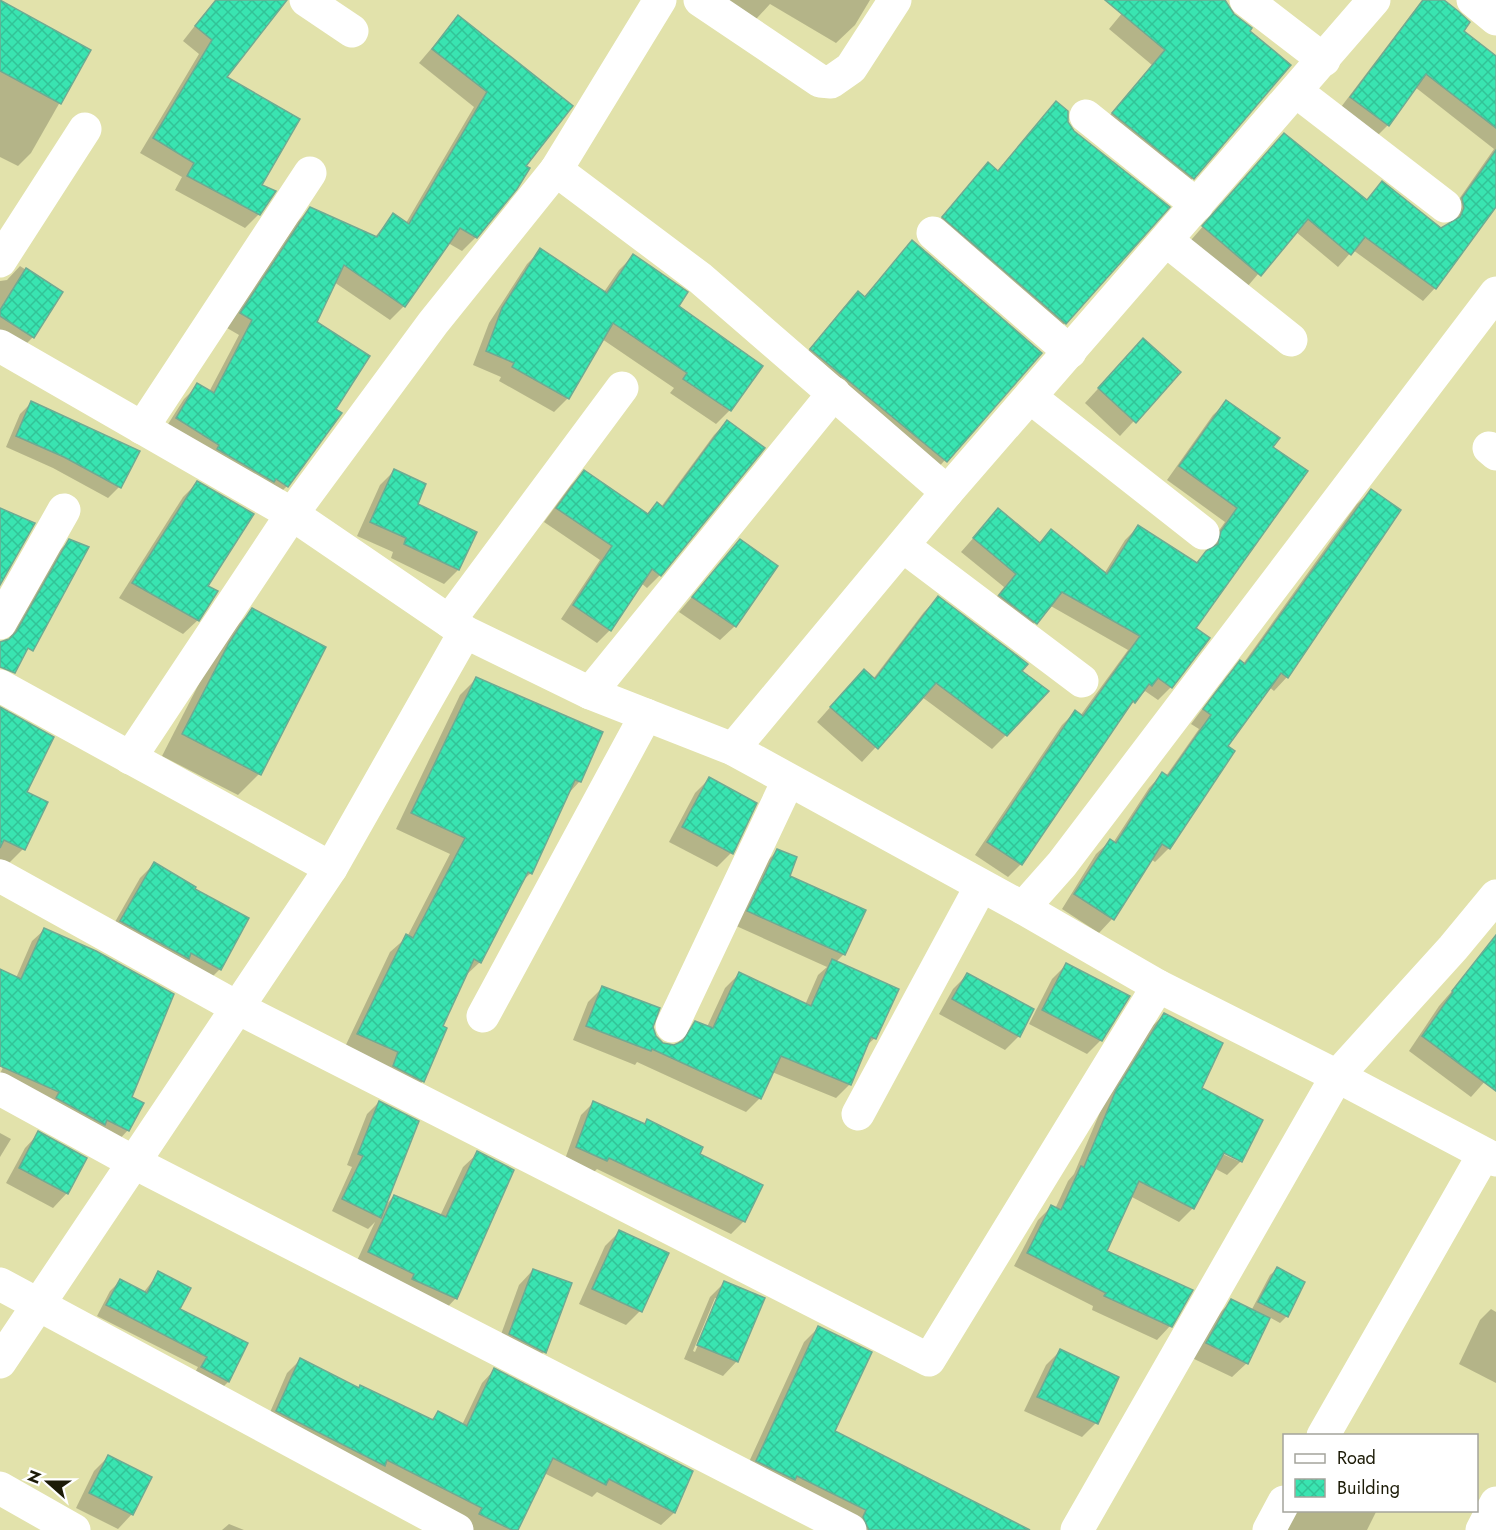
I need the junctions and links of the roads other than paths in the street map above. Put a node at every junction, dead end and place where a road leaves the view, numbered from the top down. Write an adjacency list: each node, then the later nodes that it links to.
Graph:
1 (306, 0): 9 (street)
2 (660, 0): 14 (street)
3 (700, 0): 4 (street)
4 (895, 0)
5 (1246, 0): 10 (street)
6 (1374, 0): 10 (street)
7 (1473, 0): 8 (street)
8 (1496, 19)
9 (352, 31)
10 (1324, 60): 11 (street)
11 (1297, 92): 16 (street); 17 (street)
12 (1086, 116): 16 (street)
13 (85, 129): 20 (street)
14 (556, 170): 26 (street); 31 (street)
15 (310, 173): 28 (street)
16 (1197, 205): 19 (street)
17 (1445, 206)
18 (933, 233): 24 (street)
19 (1167, 241): 22 (street); 24 (street)
20 (0, 261)
21 (1496, 293): 47 (street)
22 (1291, 340)
23 (0, 346): 28 (street)
24 (1070, 352): 27 (street)
25 (622, 388): 35 (street)
26 (834, 393): 29 (street); 38 (street)
27 (1030, 398): 29 (street); 32 (street)
28 (142, 428): 31 (street)
29 (947, 492): 33 (street)
30 (64, 510): 34 (street)
31 (292, 514): 35 (street); 41 (street)
32 (1203, 533)
33 (903, 546): 36 (street); 40 (street)
34 (0, 622)
35 (457, 627): 38 (street); 43 (street)
36 (1082, 681)
37 (0, 686): 41 (street)
38 (590, 693): 39 (street)
39 (645, 715): 40 (street); 50 (street)
40 (732, 750): 42 (street)
41 (130, 758): 43 (street)
42 (788, 781): 45 (street); 51 (street)
43 (331, 868): 49 (street)
44 (0, 876): 49 (street)
45 (981, 886): 47 (street); 54 (street)
46 (1496, 896): 52 (street)
47 (1023, 908): 48 (street)
48 (1158, 986): 49 (street); 52 (street)
49 (238, 1008): 56 (street)
50 (483, 1016)
51 (672, 1026)
52 (1337, 1076): 55 (street); 67 (street)
53 (0, 1089): 56 (street)
54 (858, 1114)
55 (1490, 1157): 60 (street)
56 (135, 1163): 58 (street); 66 (street)
57 (0, 1284): 58 (street)
58 (37, 1304): 59 (street); 65 (street)
59 (0, 1362)
60 (1324, 1434)
61 (0, 1488): 64 (street)
62 (1496, 1503): 69 (street)
63 (1283, 1504): 68 (street)
64 (74, 1530)
65 (457, 1530)
66 (850, 1530)
67 (1077, 1530)
68 (1269, 1530)
69 (1482, 1530)

